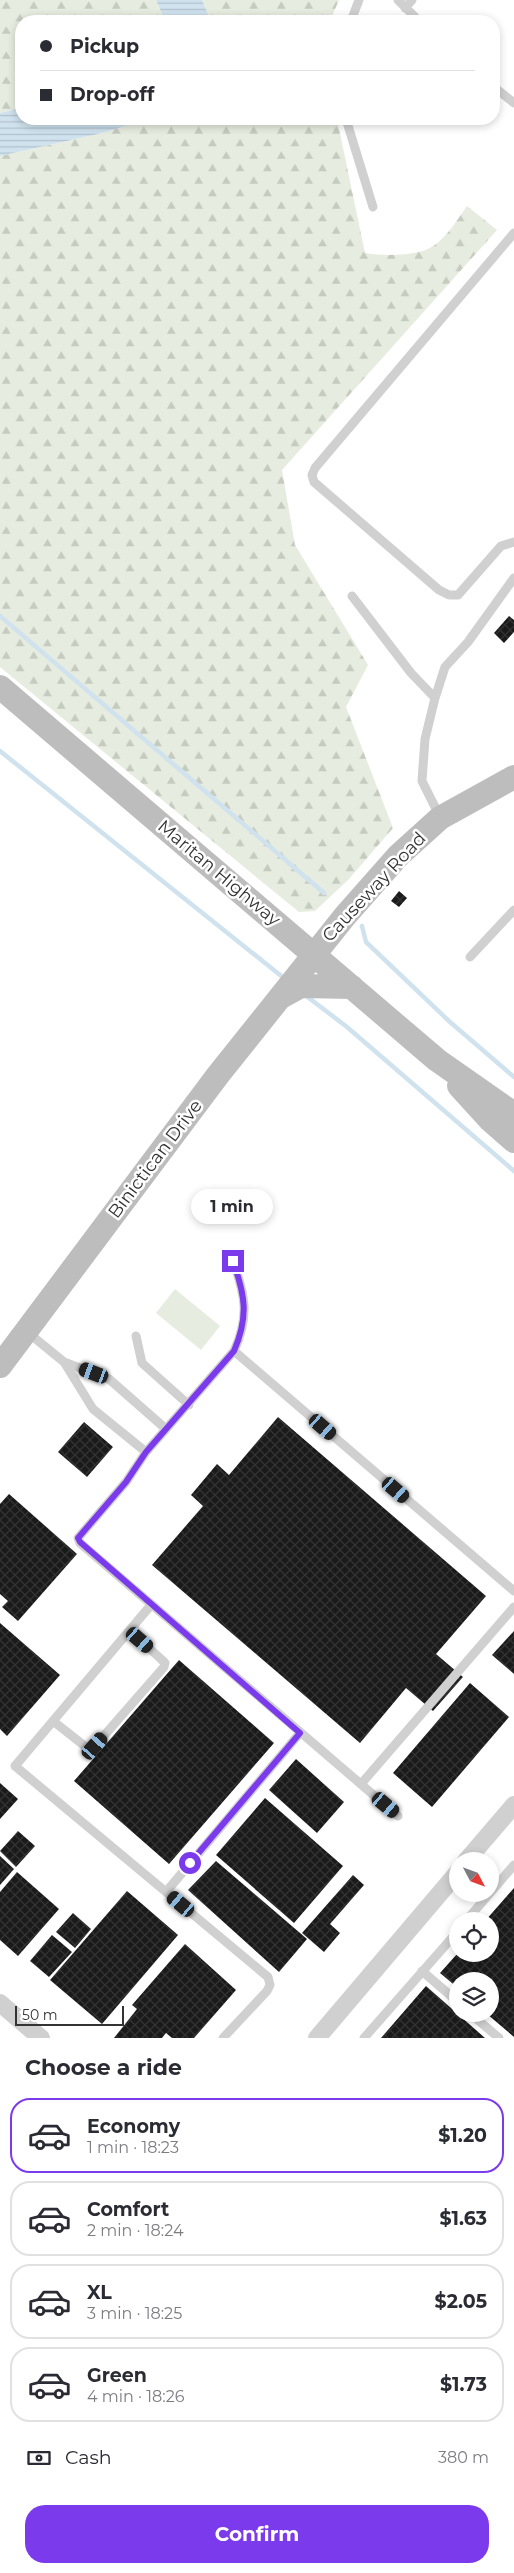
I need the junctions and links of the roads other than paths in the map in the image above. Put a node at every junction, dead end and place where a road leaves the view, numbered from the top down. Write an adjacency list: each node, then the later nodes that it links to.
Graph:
1 (359, 0): 5 (lane)
2 (398, 0): 4 (lane)
3 (412, 0): 4 (lane)
4 (405, 8): 6 (lane)
5 (353, 15)
6 (413, 15)
7 (500, 92): 8 (lane)
8 (514, 103)
9 (348, 125): 10 (lane)
10 (373, 207)
11 (514, 232): 12 (lane)
12 (514, 542)
13 (514, 578): 16 (lane)
14 (352, 596): 16 (lane)
15 (0, 688): 20 (main road, Maritan Highway)
16 (435, 698): 18 (lane)
17 (514, 777): 18 (main road, Causeway Road)
18 (440, 818): 20 (main road, Causeway Road)
19 (514, 910): 21 (lane)
20 (314, 954): 22 (main road, Maritan Highway); 23 (main road, Binictican Drive)
21 (470, 957)
22 (352, 987): 23 (main road); 24 (main road, Maritan Highway)
23 (277, 1000): 28 (main road, Binictican Drive)
24 (437, 1060): 25 (main road, Maritan Highway); 26 (main road, Maritan Highway)
25 (514, 1114)
26 (514, 1141)
27 (233, 1261): 30 (lane)
28 (26, 1331): 31 (lane); 32 (main road, Binictican Drive)
29 (136, 1336): 33 (lane)
30 (234, 1351): 33 (lane); 36 (lane)
31 (64, 1362): 34 (lane); 35 (lane)
32 (0, 1366)
33 (189, 1404): 34 (lane)
34 (166, 1429): 35 (lane)
35 (146, 1452): 37 (lane)
36 (514, 1591)
37 (151, 1605): 39 (lane); 41 (lane)
38 (514, 1607): 42 (lane)
39 (130, 1631): 40 (lane); 40 (lane)
40 (54, 1721): 49 (lane)
41 (300, 1733): 42 (lane); 49 (lane)
42 (361, 1784): 44 (lane)
43 (514, 1805): 45 (street)
44 (398, 1816)
45 (474, 1852)
46 (514, 1866): 48 (lane)
47 (449, 1883): 59 (street)
48 (499, 1883)
49 (166, 1892): 58 (lane)
50 (482, 1902): 51 (lane)
51 (474, 1912)
52 (449, 1940): 53 (lane)
53 (422, 1971): 54 (lane); 60 (lane)
54 (449, 1994)
55 (0, 2003): 57 (street)
56 (480, 2022): 61 (lane)
57 (41, 2038)
58 (223, 2038)
59 (317, 2038)
60 (364, 2038)
61 (499, 2038)

